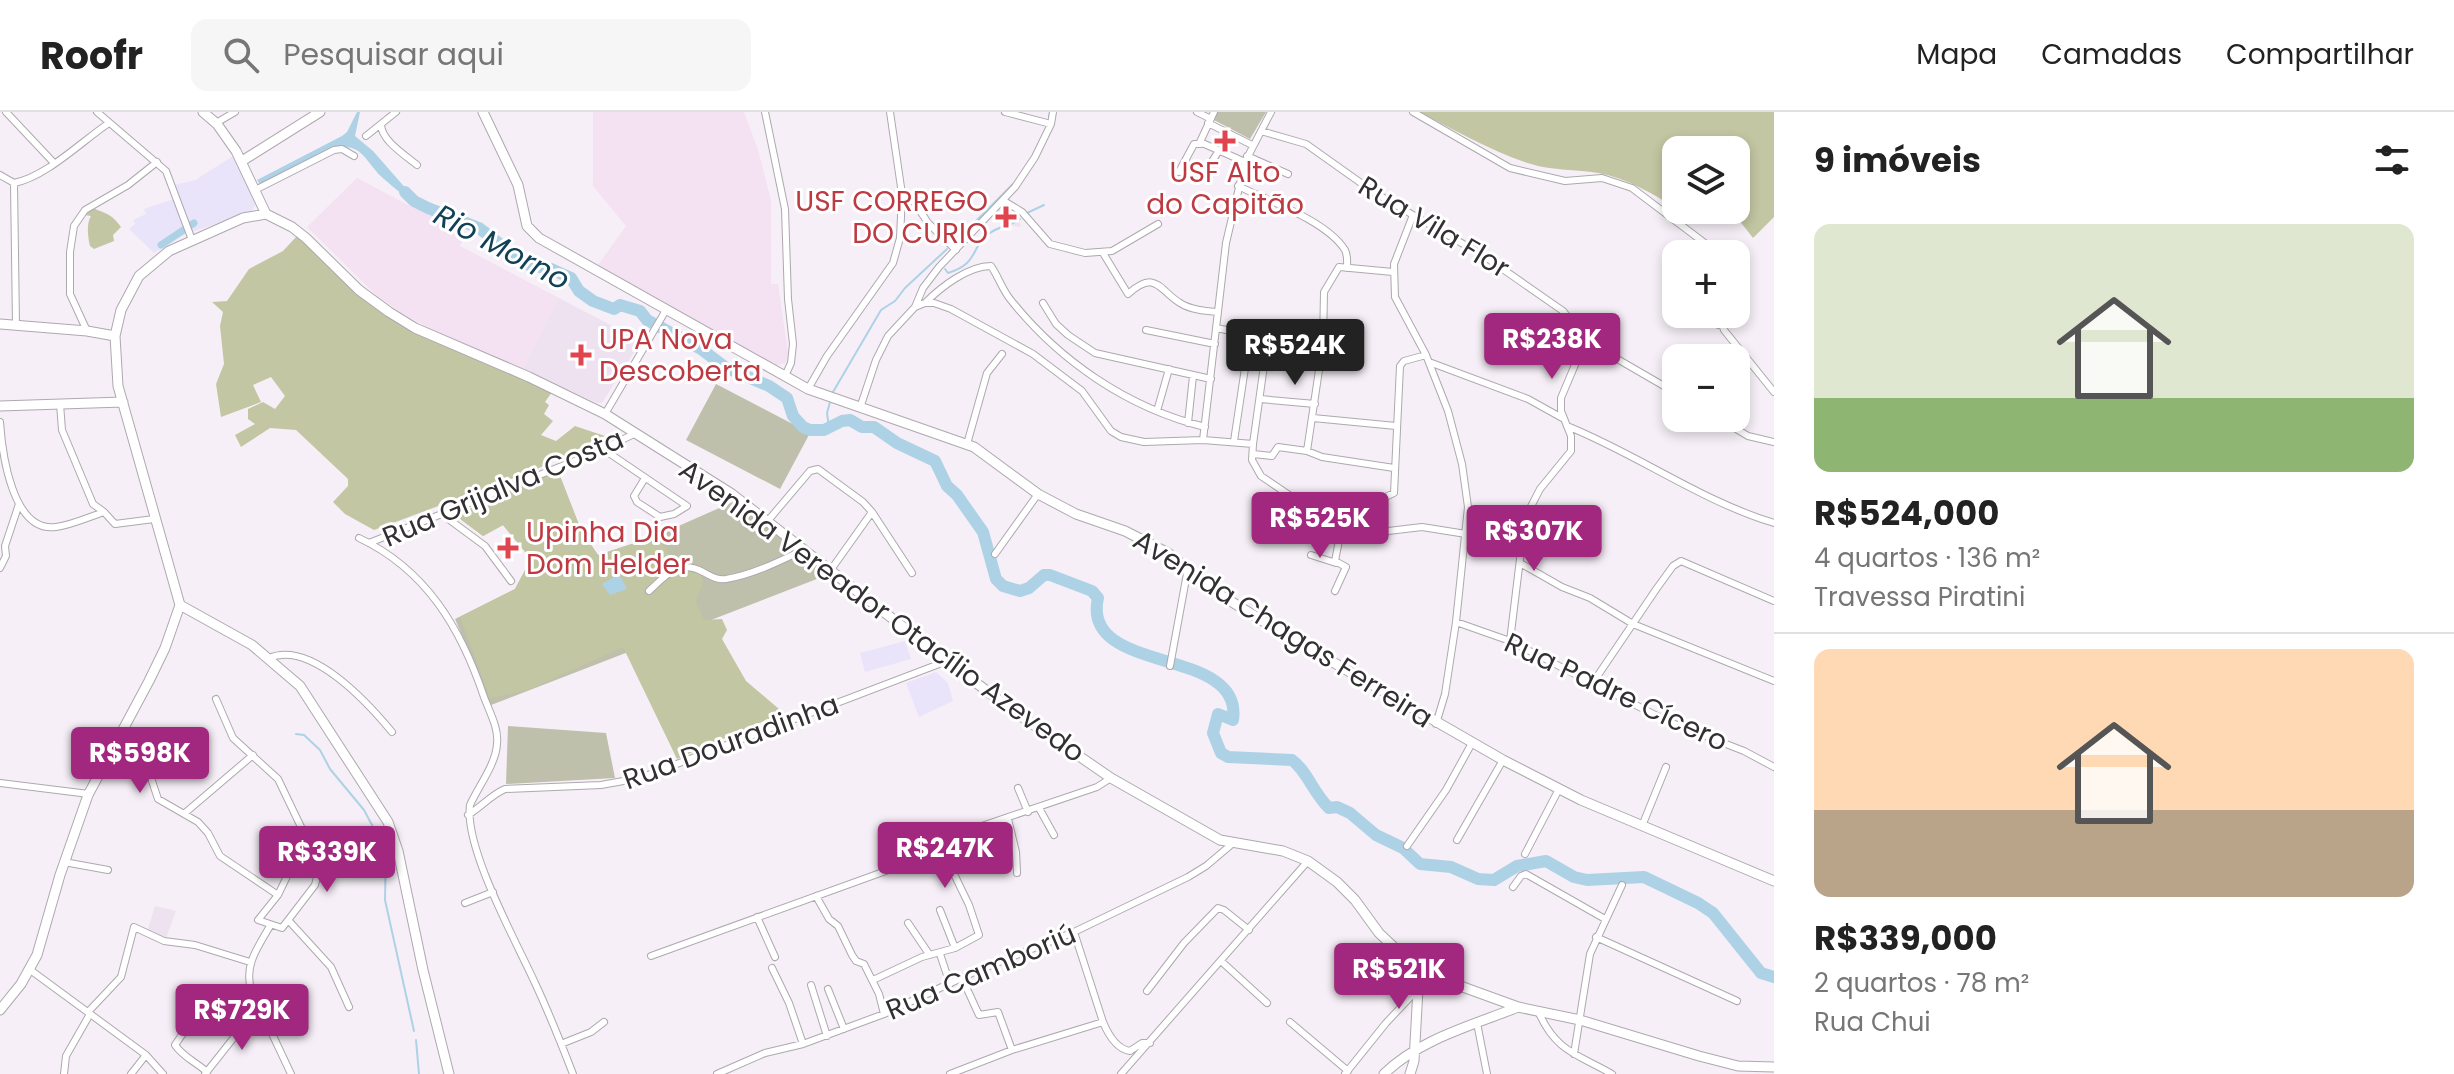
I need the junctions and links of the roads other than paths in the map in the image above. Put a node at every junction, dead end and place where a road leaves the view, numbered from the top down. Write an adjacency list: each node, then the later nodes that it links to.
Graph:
1 (6, 112): 29 (street)
2 (97, 112): 16 (street)
3 (203, 112): 17 (main road)
4 (235, 112): 17 (street)
5 (320, 112): 27 (main road)
6 (396, 112): 19 (street)
7 (483, 112): 52 (main road, Avenida Chagas Ferreira)
8 (765, 112): 69 (street)
9 (890, 112): 38 (street)
10 (1005, 112): 18 (street)
11 (1053, 112): 18 (street)
12 (1197, 112): 15 (street)
13 (1271, 112): 20 (street)
14 (1413, 112): 44 (street)
15 (1211, 118): 22 (street); 23 (street)
16 (109, 123): 28 (street); 29 (street)
17 (216, 123): 27 (main road)
18 (1051, 124): 39 (street)
19 (381, 125): 21 (street); 30 (street)
20 (1261, 131): 23 (street); 41 (street, Rua Vila Flor)
21 (366, 136)
22 (1200, 142): 24 (street); 31 (street)
23 (1252, 145): 26 (street)
24 (1218, 152): 26 (street); 34 (street)
25 (354, 156): 37 (street)
26 (1246, 159): 32 (street); 36 (street)
27 (242, 161): 37 (main road)
28 (157, 162): 43 (street); 59 (street)
29 (54, 163): 35 (street)
30 (417, 165)
31 (1179, 172)
32 (1288, 174)
33 (0, 175): 35 (street)
34 (1201, 179)
35 (16, 182): 55 (street)
36 (1238, 186): 47 (street); 53 (street)
37 (255, 190): 40 (main road)
38 (902, 194): 45 (street); 73 (street)
39 (1004, 201): 45 (street); 46 (street)
40 (266, 214): 43 (main road); 82 (main road, Avenida Vereador Otacílio Azevedo)
41 (1413, 215): 48 (street); 62 (street, Rua Vila Flor)
42 (1158, 224): 46 (street)
43 (192, 240): 61 (main road)
44 (1701, 240)
45 (956, 250): 51 (street)
46 (1103, 253): 53 (street)
47 (1347, 268): 48 (street); 63 (street)
48 (1393, 272): 67 (street)
49 (925, 303): 51 (street); 81 (street); 91 (street)
50 (1043, 303): 68 (street)
51 (915, 307): 80 (street)
52 (665, 312): 69 (main road, Avenida Chagas Ferreira); 82 (street)
53 (1218, 312): 56 (street)
54 (0, 324): 55 (main road)
55 (16, 325): 59 (main road)
56 (1216, 328): 60 (street); 64 (street)
57 (1723, 328): 74 (street)
58 (1146, 330): 64 (street)
59 (87, 331): 61 (main road)
60 (1250, 335): 65 (street); 92 (street)
61 (115, 336): 76 (main road)
62 (1588, 342): 72 (street, Rua Vila Flor); 85 (street)
63 (1323, 343): 65 (street); 78 (street)
64 (1215, 344): 71 (street)
65 (1267, 344): 75 (street)
66 (1002, 354): 94 (street)
67 (1428, 359): 85 (street); 87 (street); 111 (street)
68 (1169, 369): 70 (street); 81 (street)
69 (785, 376): 73 (main road, Avenida Chagas Ferreira)
70 (1193, 376): 71 (street); 86 (street)
71 (1211, 379): 88 (street)
72 (1662, 385)
73 (808, 389): 80 (main road, Avenida Chagas Ferreira)
74 (1774, 392)
75 (1260, 399): 78 (street); 95 (street)
76 (123, 402): 77 (main road); 107 (main road)
77 (60, 403): 79 (main road); 103 (street)
78 (1315, 404): 83 (street)
79 (0, 406)
80 (860, 408): 94 (main road, Avenida Chagas Ferreira)
81 (1157, 411): 86 (street)
82 (605, 414): 90 (main road, Avenida Vereador Otacílio Azevedo)
83 (1313, 418): 87 (street); 97 (street)
84 (0, 422): 102 (street)
85 (1566, 422): 109 (street); 119 (street)
86 (1188, 423): 88 (street)
87 (1396, 426): 99 (street)
88 (1205, 427): 91 (street)
89 (1741, 432): 93 (street)
90 (636, 433): 96 (street, Rua Grijalva Costa); 108 (main road, Avenida Vereador Otacílio Azevedo)
91 (1203, 440): 92 (street)
92 (1234, 441): 95 (street)
93 (1774, 442)
94 (967, 444): 101 (main road, Avenida Chagas Ferreira)
95 (1253, 444): 98 (street)
96 (603, 449): 100 (street); 105 (street, Rua Grijalva Costa)
97 (1307, 451): 98 (street); 99 (street)
98 (1253, 454): 106 (street)
99 (1394, 468): 106 (street)
100 (645, 478): 100 (street)
101 (1037, 495): 116 (street); 121 (main road, Avenida Chagas Ferreira)
102 (19, 504): 103 (street); 114 (street)
103 (104, 512): 107 (street)
104 (872, 512): 108 (street); 122 (street); 123 (street)
105 (443, 515): 113 (street, Rua Grijalva Costa); 124 (street)
106 (1318, 516): 110 (street)
107 (154, 519): 128 (main road)
108 (766, 523): 115 (main road, Avenida Vereador Otacílio Azevedo)
109 (1774, 523)
110 (1341, 530): 111 (street); 118 (street)
111 (1466, 534): 129 (street)
112 (359, 538): 113 (street)
113 (369, 543): 154 (street)
114 (2, 544): 120 (street)
115 (803, 550): 122 (main road, Avenida Vereador Otacílio Azevedo); 125 (street)
116 (995, 554)
117 (1311, 555): 118 (street)
118 (1336, 563): 126 (street)
119 (1520, 563): 130 (street); 131 (street)
120 (0, 568)
121 (1188, 568): 134 (street); 138 (main road, Avenida Chagas Ferreira)
122 (830, 571): 133 (main road, Avenida Vereador Otacílio Azevedo)
123 (912, 573)
124 (511, 581)
125 (649, 591)
126 (1335, 591)
127 (1774, 601): 130 (street)
128 (180, 605): 132 (main road); 141 (main road)
129 (1456, 622): 131 (street, Rua Padre Cícero); 138 (street)
130 (1633, 624): 135 (street); 136 (street)
131 (1510, 641): 136 (street, Rua Padre Cícero)
132 (269, 658): 139 (street); 234 (main road)
133 (947, 661): 146 (main road, Avenida Vereador Otacílio Azevedo); 154 (street, Rua Douradinha)
134 (1170, 666)
135 (1774, 681)
136 (1592, 684): 145 (street, Rua Padre Cícero)
137 (216, 699): 142 (street)
138 (1436, 724): 140 (main road, Avenida Chagas Ferreira)
139 (392, 732)
140 (1471, 745): 143 (main road, Avenida Chagas Ferreira); 162 (street)
141 (112, 751): 150 (main road); 153 (street)
142 (253, 755): 153 (street); 159 (street)
143 (1503, 760): 149 (main road, Avenida Chagas Ferreira); 158 (street)
144 (1666, 767): 156 (street)
145 (1774, 767)
146 (1111, 778): 151 (street); 161 (main road, Avenida Vereador Otacílio Azevedo)
147 (0, 783): 150 (street)
148 (1018, 788): 152 (street)
149 (1559, 789): 156 (main road, Avenida Chagas Ferreira); 163 (street)
150 (89, 794): 165 (main road)
151 (1039, 808): 152 (street); 157 (street)
152 (1028, 812): 155 (street)
153 (185, 813): 172 (street)
154 (468, 815): 171 (street)
155 (1008, 819): 160 (street); 167 (street)
156 (1642, 826): 168 (main road, Avenida Chagas Ferreira)
157 (1054, 835)
158 (1457, 840)
159 (301, 842): 172 (street); 178 (street)
160 (939, 843): 173 (street); 184 (street)
161 (1232, 844): 164 (main road, Avenida Vereador Otacílio Azevedo); 182 (street, Rua Camboriú)
162 (1407, 846)
163 (1525, 854)
164 (1308, 861): 181 (street); 193 (main road, Avenida Vereador Otacílio Azevedo)
165 (64, 862): 166 (street); 192 (main road)
166 (108, 870)
167 (1017, 873)
168 (1774, 881)
169 (1622, 885): 177 (street)
170 (1513, 887): 177 (street)
171 (493, 892): 174 (street); 219 (street)
172 (278, 895): 180 (street)
173 (816, 896): 176 (street); 195 (street)
174 (465, 903)
175 (940, 910): 184 (street)
176 (757, 917): 187 (street); 188 (street)
177 (1605, 919): 183 (street)
178 (289, 921): 180 (street); 204 (street)
179 (908, 923): 185 (street)
180 (266, 924): 190 (street)
181 (1249, 930): 189 (street); 201 (street)
182 (1074, 932): 194 (street, Rua Camboriú); 213 (street)
183 (1596, 937): 202 (street); 211 (street)
184 (955, 948): 186 (street)
185 (929, 954): 186 (street); 195 (street)
186 (940, 954): 196 (street)
187 (651, 956)
188 (775, 957)
189 (1221, 961): 203 (street); 218 (street)
190 (250, 962): 198 (street); 209 (street)
191 (772, 968): 220 (street)
192 (29, 969): 206 (main road); 209 (street)
193 (1419, 971): 200 (main road); 205 (main road, Avenida Vereador Otacílio Azevedo)
194 (962, 978): 196 (street, Rua Camboriú); 221 (street)
195 (873, 980): 210 (street)
196 (950, 984): 210 (street, Rua Camboriú)
197 (811, 985): 217 (street)
198 (250, 987): 208 (street); 229 (street)
199 (828, 989): 216 (street)
200 (1417, 990): 222 (main road); 228 (street)
201 (1147, 991)
202 (1737, 1001)
203 (1267, 1003)
204 (349, 1007)
205 (1518, 1007): 207 (main road, Avenida Vereador Otacílio Azevedo); 215 (main road)
206 (0, 1010)
207 (1538, 1010): 211 (main road, Avenida Vereador Otacílio Azevedo); 223 (street)
208 (261, 1012): 229 (street); 233 (street)
209 (89, 1013): 224 (street); 230 (street)
210 (884, 1014): 216 (street, Rua Camboriú)
211 (1580, 1020): 223 (street); 227 (main road, Avenida Vereador Otacílio Azevedo)
212 (604, 1022): 219 (street)
213 (1103, 1022): 218 (street); 221 (street)
214 (1290, 1022): 228 (street)
215 (1477, 1023): 222 (main road); 241 (street)
216 (844, 1029): 217 (street, Rua Camboriú)
217 (827, 1036): 220 (street, Rua Camboriú)
218 (1150, 1043): 238 (street)
219 (561, 1044): 235 (street)
220 (803, 1044): 236 (street, Rua Camboriú)
221 (1012, 1050): 237 (street)
222 (1413, 1053): 239 (main road); 240 (main road)
223 (1574, 1054): 226 (street)
224 (146, 1055): 231 (street); 232 (street)
225 (1774, 1067): 227 (main road, Avenida Vereador Otacílio Azevedo)
226 (1595, 1070): 242 (street)
227 (1751, 1071)
228 (1347, 1072)
229 (206, 1073)
230 (64, 1074)
231 (131, 1074)
232 (163, 1074)
233 (291, 1074)
234 (449, 1074)
235 (573, 1074)
236 (717, 1074)
237 (950, 1074)
238 (1121, 1074)
239 (1384, 1074)
240 (1410, 1074)
241 (1487, 1074)
242 (1612, 1074)

